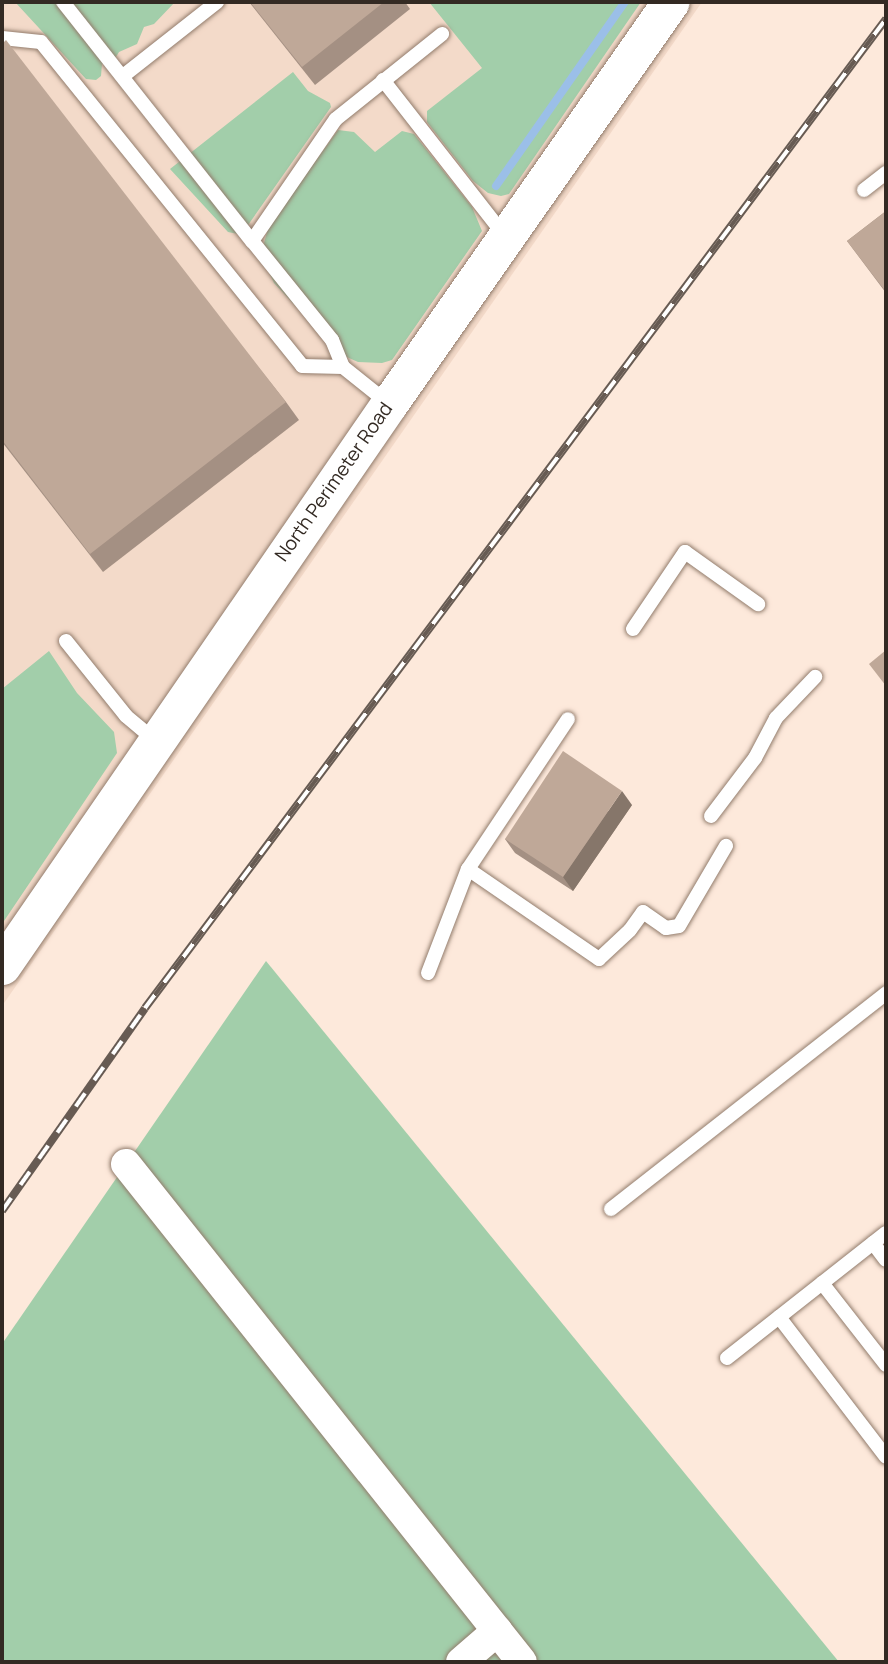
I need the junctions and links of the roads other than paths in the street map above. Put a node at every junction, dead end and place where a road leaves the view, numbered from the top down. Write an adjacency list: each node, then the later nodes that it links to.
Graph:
1 (63, 2): 6 (lane)
2 (217, 2): 6 (lane)
3 (671, 2): 10 (street, North Perimeter Road)
4 (442, 33): 7 (lane)
5 (2, 37): 12 (lane)
6 (123, 76): 11 (lane)
7 (383, 80): 10 (lane); 11 (lane)
8 (886, 173): 9 (lane)
9 (864, 190)
10 (506, 237): 13 (street, North Perimeter Road)
11 (252, 240): 12 (lane)
12 (343, 367): 13 (lane)
13 (389, 404): 19 (street, North Perimeter Road)
14 (758, 604): 15 (lane)
15 (633, 629)
16 (66, 641): 19 (lane)
17 (815, 677): 20 (lane)
18 (568, 719): 22 (lane)
19 (157, 741): 23 (street, North Perimeter Road)
20 (711, 816)
21 (726, 846): 22 (lane)
22 (468, 869): 24 (lane)
23 (2, 966)
24 (428, 974)
25 (886, 993): 27 (lane)
26 (126, 1164): 36 (street)
27 (611, 1209)
28 (886, 1233): 29 (lane)
29 (873, 1243): 30 (lane); 31 (lane)
30 (886, 1260)
31 (822, 1283): 32 (lane); 34 (lane)
32 (779, 1317): 33 (lane); 35 (lane)
33 (727, 1358)
34 (886, 1365)
35 (886, 1457)
36 (497, 1631): 37 (street); 38 (street)
37 (461, 1662)
38 (522, 1662)

